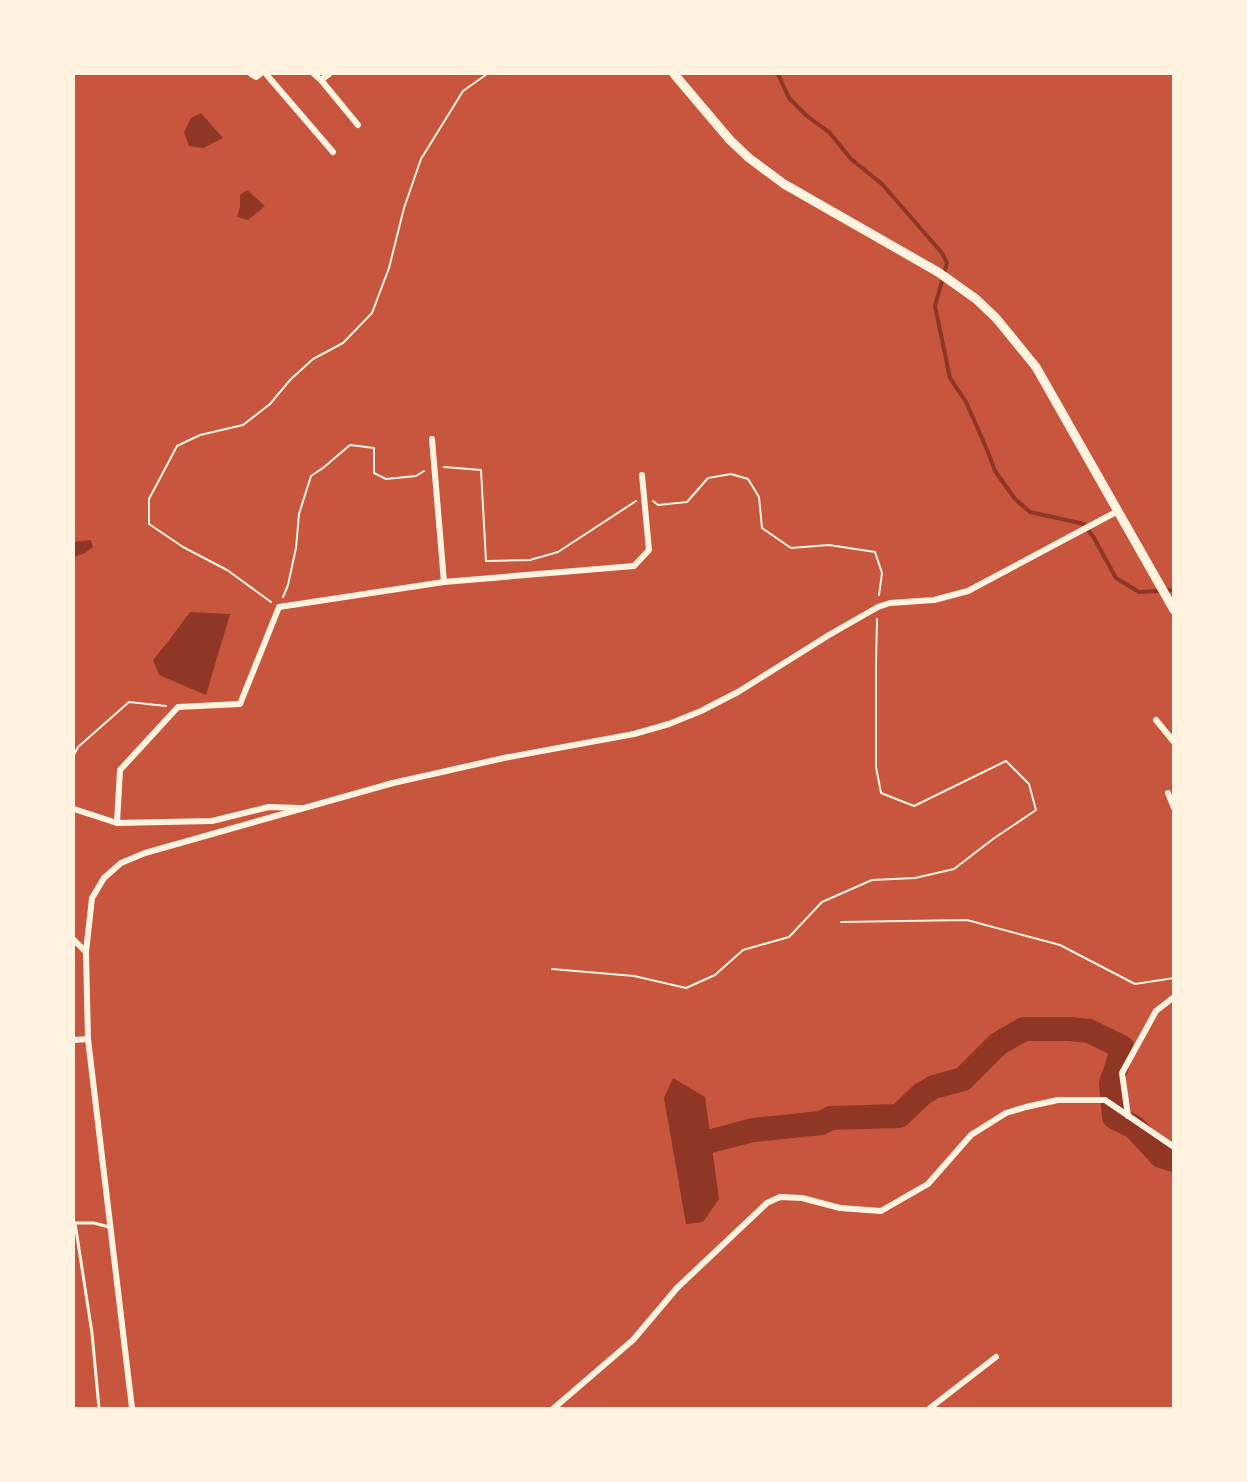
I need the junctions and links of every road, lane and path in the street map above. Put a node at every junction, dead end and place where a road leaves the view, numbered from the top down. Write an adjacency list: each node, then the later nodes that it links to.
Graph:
1 (250, 74): 2 (street)
2 (260, 74)
3 (266, 74): 10 (street)
4 (314, 74): 8 (street)
5 (328, 74): 8 (street)
6 (487, 74): 19 (path)
7 (674, 74): 17 (main road)
8 (321, 80): 9 (street)
9 (358, 125)
10 (333, 152)
11 (432, 439): 18 (street)
12 (442, 467): 16 (path)
13 (424, 471): 19 (path)
14 (642, 475): 18 (street)
15 (652, 500): 20 (path)
16 (636, 501)
17 (1118, 511): 20 (street); 21 (main road)
18 (444, 582): 19 (street)
19 (279, 607): 22 (street)
20 (878, 607): 28 (street); 34 (path)
21 (1173, 610)
22 (178, 707): 25 (path); 30 (street)
23 (1156, 720): 24 (street)
24 (1173, 742)
25 (74, 755)
26 (1168, 793): 29 (street)
27 (74, 808): 30 (street)
28 (306, 808): 30 (street); 33 (street)
29 (1173, 808)
30 (117, 823)
31 (841, 922): 35 (path)
32 (74, 940): 33 (street)
33 (86, 952): 37 (street)
34 (552, 969)
35 (1173, 978)
36 (1173, 997): 39 (street)
37 (88, 1039): 38 (street); 42 (street)
38 (74, 1041)
39 (1128, 1116): 40 (street); 46 (street)
40 (1173, 1147)
41 (74, 1223): 42 (lane); 44 (lane)
42 (111, 1228): 45 (street)
43 (996, 1357): 47 (street)
44 (99, 1408)
45 (132, 1408)
46 (554, 1408)
47 (930, 1408)

